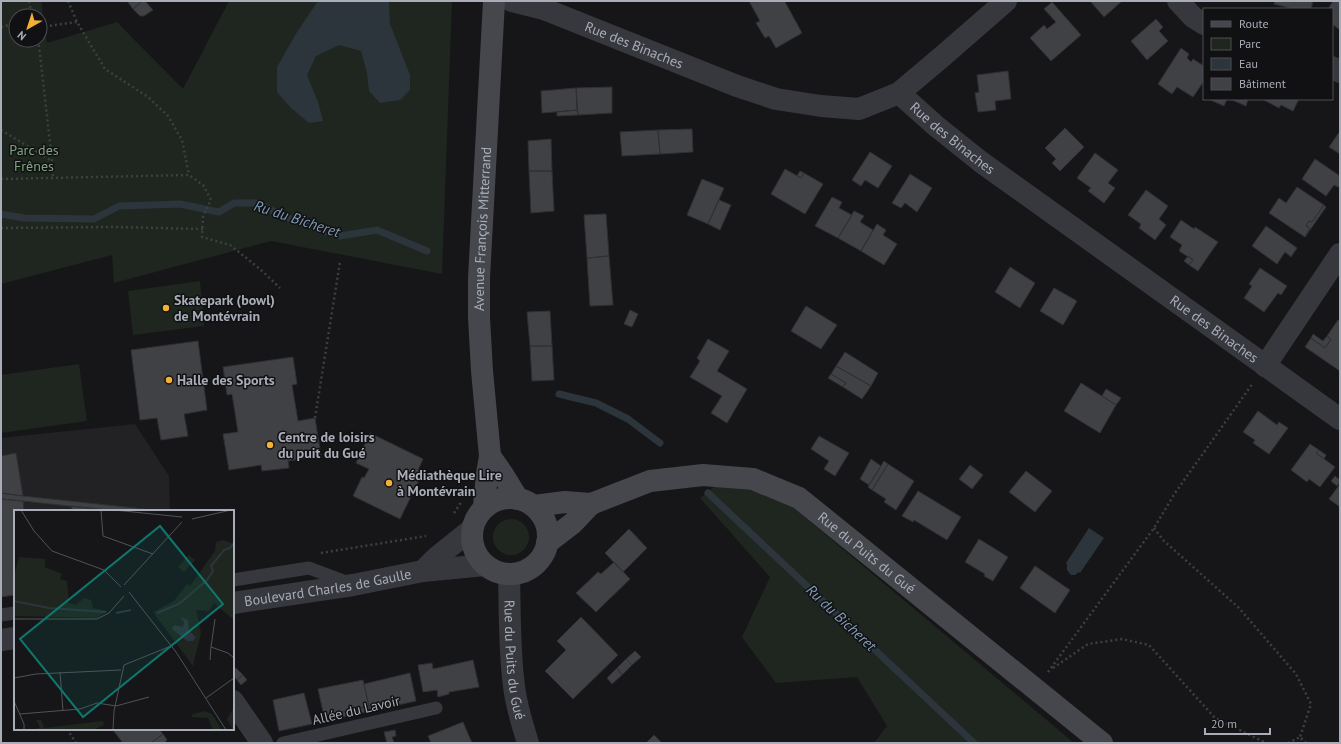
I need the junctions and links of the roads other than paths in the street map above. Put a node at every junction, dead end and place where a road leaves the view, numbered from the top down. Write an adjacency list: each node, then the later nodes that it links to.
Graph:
1 (494, 1): 10 (main road, Avenue François Mitterrand)
2 (512, 1): 6 (street, Rue des Binaches)
3 (1006, 1): 6 (street)
4 (1178, 1): 5 (street)
5 (1203, 23)
6 (899, 93): 8 (street, Rue des Binaches)
7 (1340, 254): 8 (street)
8 (1265, 366): 9 (street, Rue des Binaches)
9 (1340, 419)
10 (490, 456): 11 (main road, Avenue François Mitterrand); 13 (main road, Avenue François Mitterrand)
11 (526, 502): 12 (main road, Rue du Puits du Gué); 13 (main road); 15 (main road)
12 (592, 504): 15 (main road, Rue du Puits du Gué); 31 (main road, Rue du Puits du Gué)
13 (484, 507): 14 (main road)
14 (472, 529): 16 (main road); 17 (street, Boulevard Charles de Gaulle)
15 (547, 543): 18 (main road)
16 (485, 565): 17 (street, Boulevard Charles de Gaulle); 18 (main road)
17 (423, 571): 20 (street, Boulevard Charles de Gaulle)
18 (509, 574): 30 (street, Rue du Puits du Gué)
19 (234, 580): 20 (lane)
20 (353, 585): 21 (street, Boulevard Charles de Gaulle)
21 (234, 603)
22 (14, 613): 23 (lane)
23 (1, 614)
24 (14, 638): 25 (street)
25 (1, 640)
26 (234, 702): 28 (street)
27 (436, 708): 29 (lane, Allée du Lavoir)
28 (262, 743)
29 (283, 743)
30 (528, 743)
31 (1102, 743)

